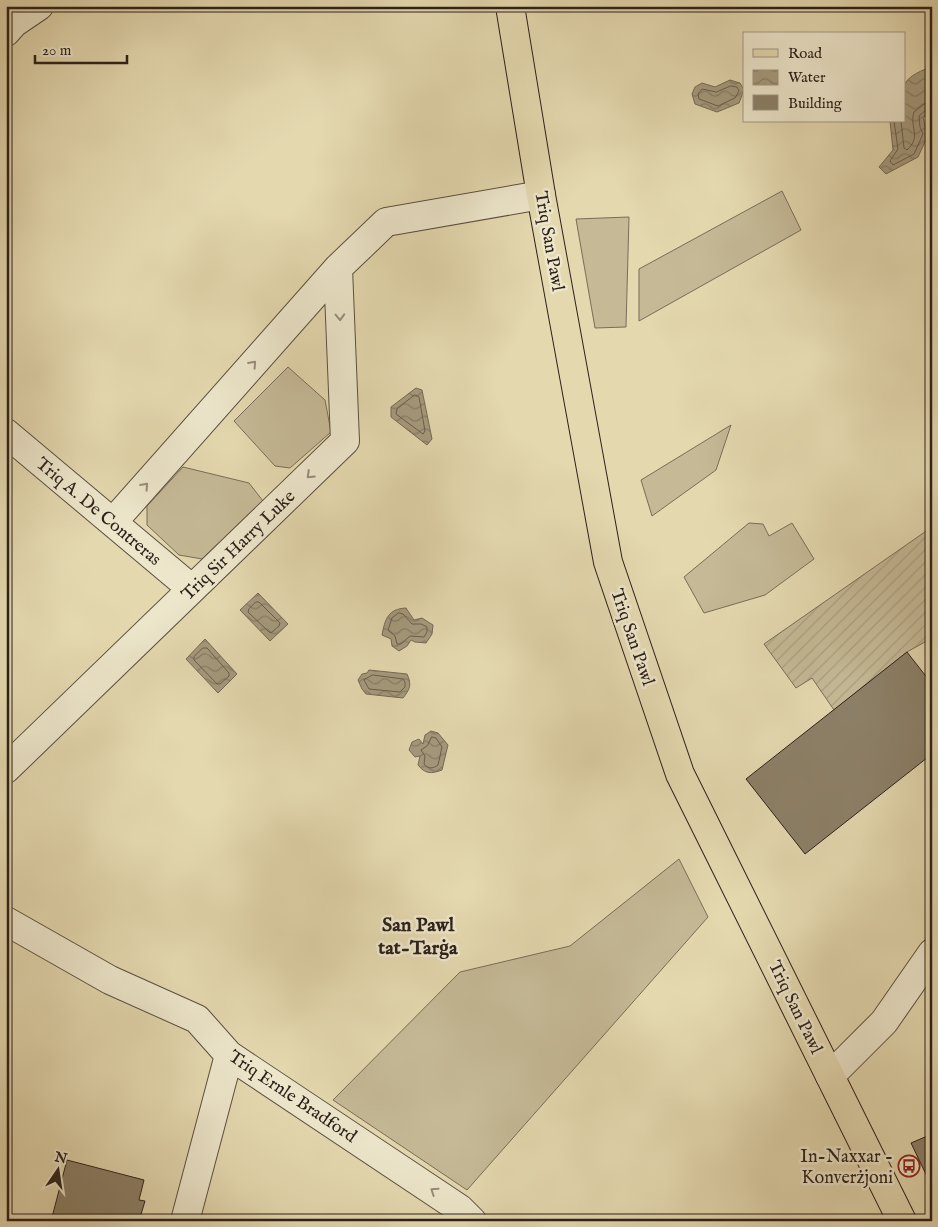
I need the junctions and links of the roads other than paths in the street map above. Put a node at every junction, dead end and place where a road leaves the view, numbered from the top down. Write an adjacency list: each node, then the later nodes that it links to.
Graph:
1 (39, 6): 3 (street)
2 (510, 6): 4 (main road, Triq San Pawl)
3 (6, 32)
4 (542, 195): 5 (street); 13 (main road, Triq San Pawl)
5 (338, 268): 7 (street, one-way to 5); 8 (street, Triq Sir Harry Luke, one-way to 8)
6 (6, 433): 7 (street, Triq A. De Contreras)
7 (113, 522): 8 (street, Triq A. De Contreras)
8 (192, 589): 9 (street, Triq Sir Harry Luke)
9 (6, 769)
10 (6, 921): 12 (street, Triq Ernle Bradford)
11 (932, 952): 13 (street)
12 (229, 1055): 15 (street); 16 (street, Triq Ernle Bradford, one-way to 12)
13 (830, 1076): 14 (main road, Triq San Pawl)
14 (899, 1218)
15 (185, 1221)
16 (472, 1221)

